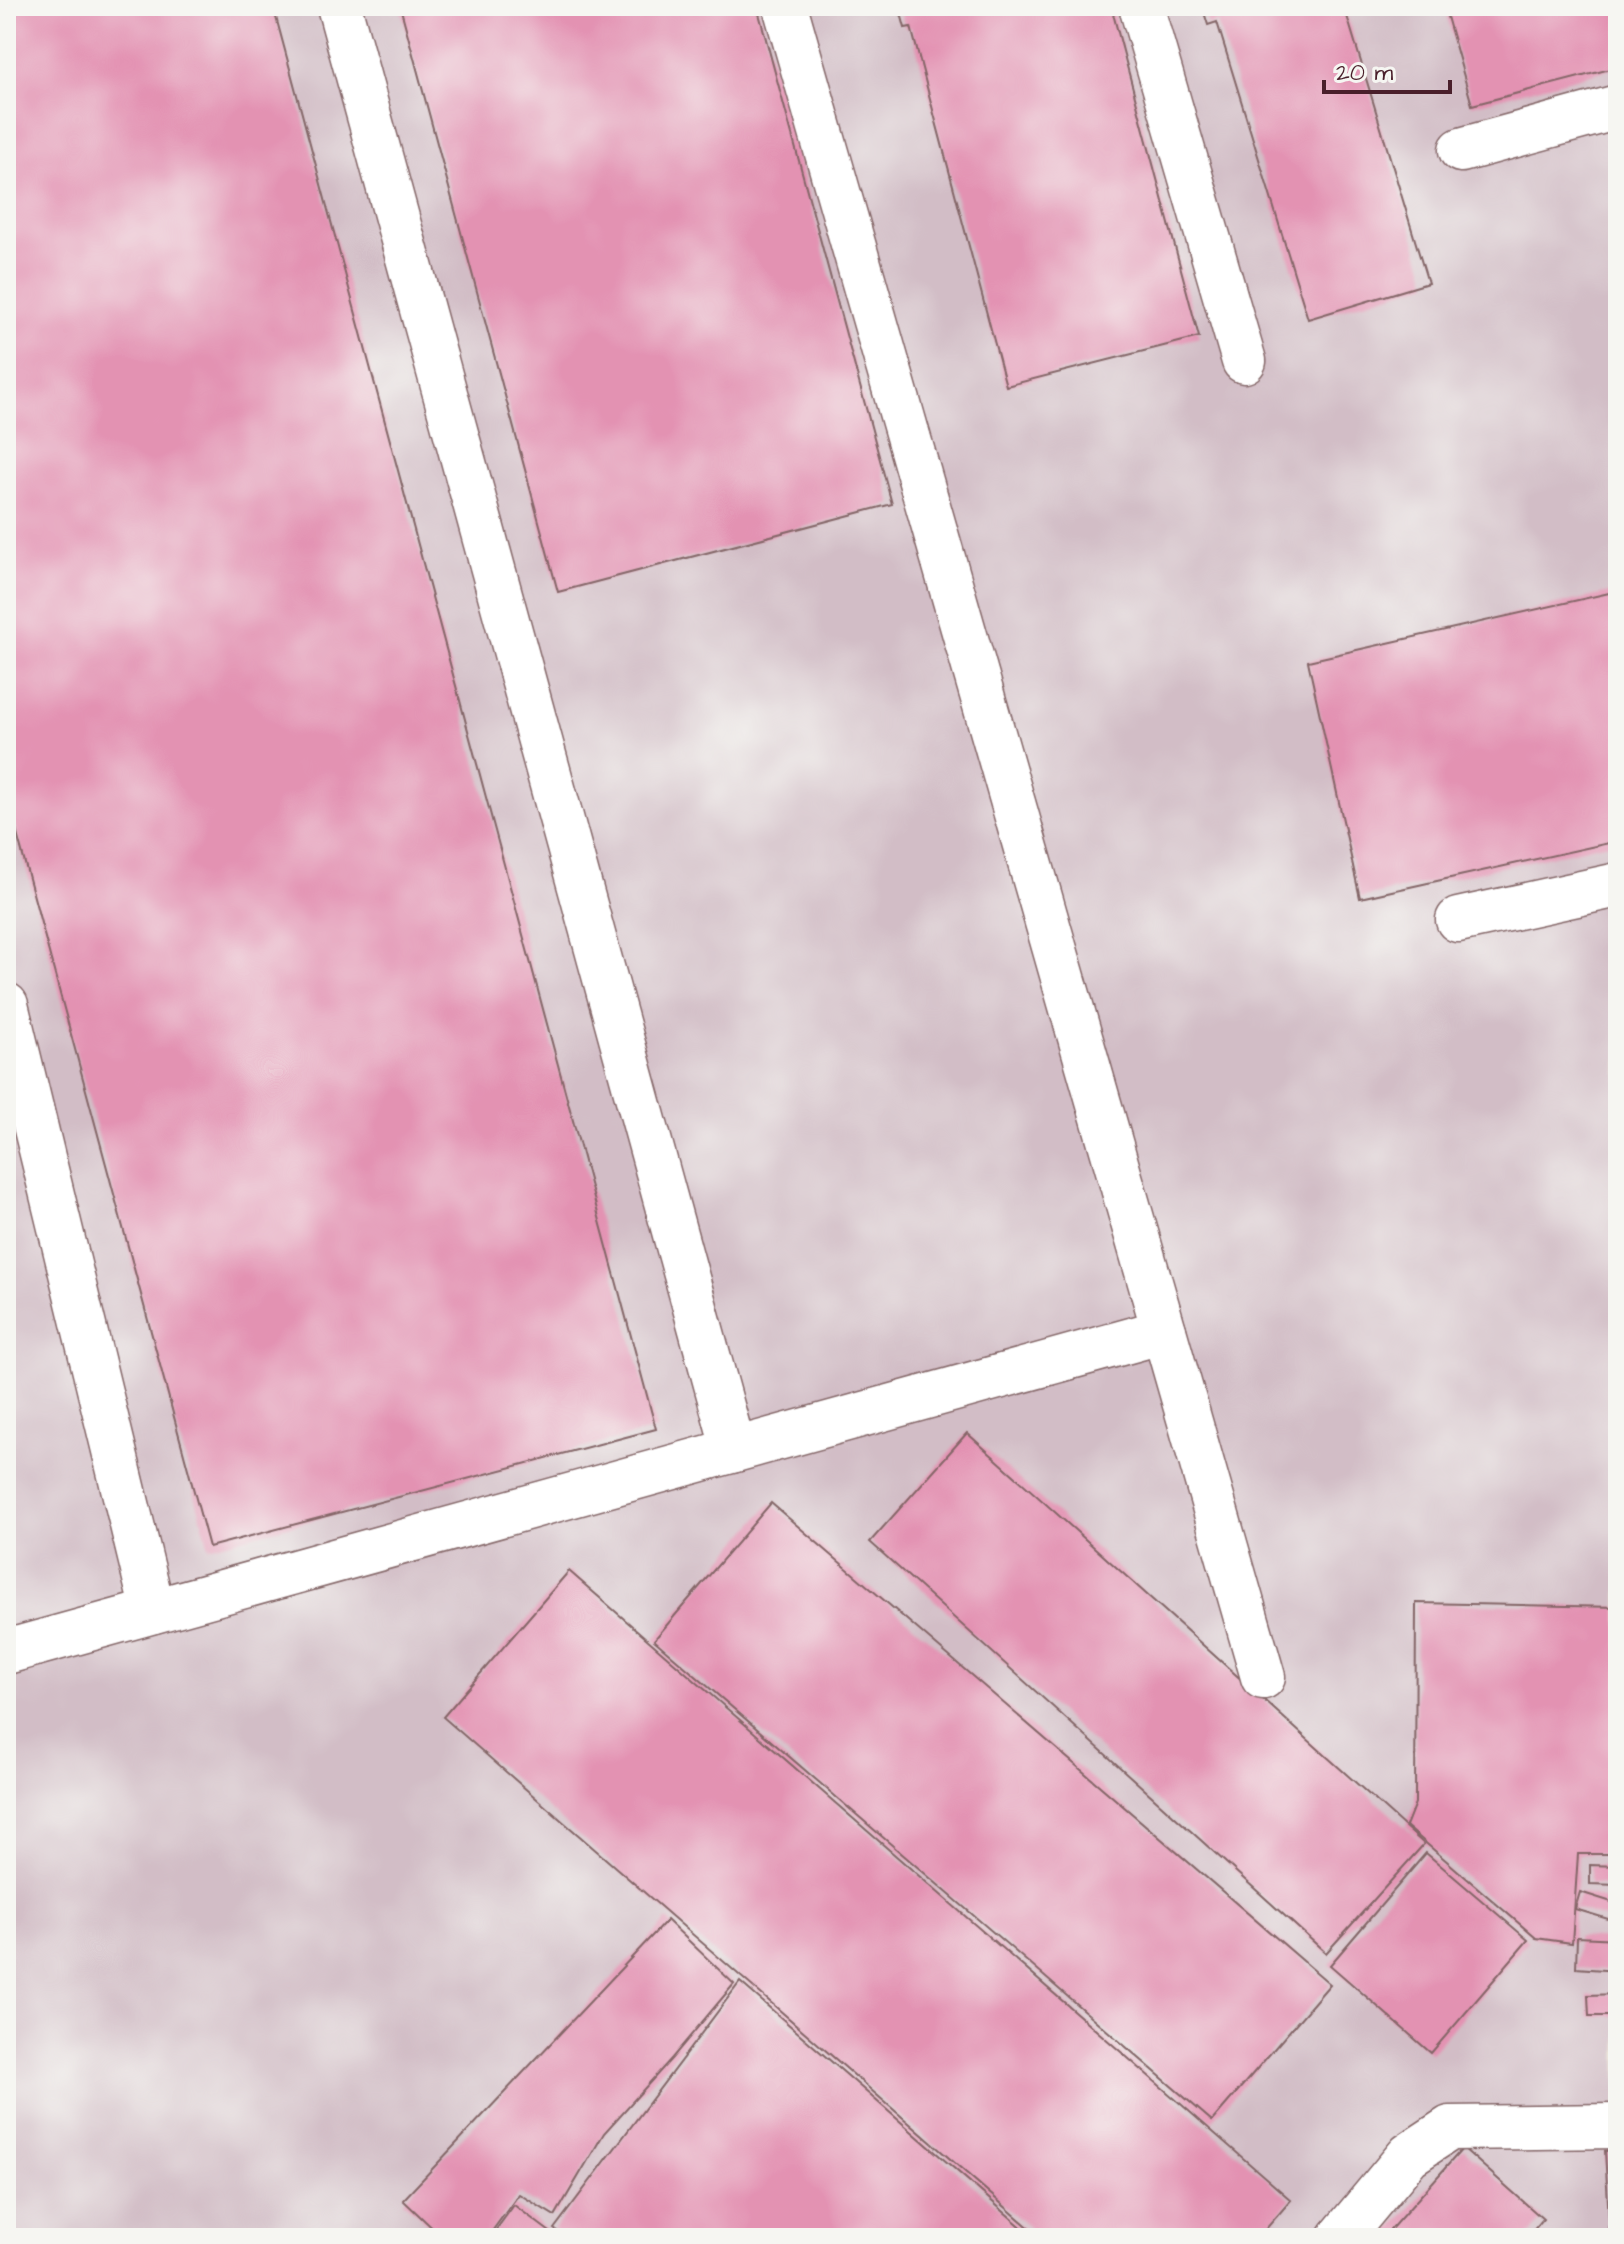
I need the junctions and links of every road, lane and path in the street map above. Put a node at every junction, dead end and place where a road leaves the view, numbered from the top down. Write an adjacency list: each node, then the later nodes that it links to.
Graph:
1 (339, 6): 11 (lane)
2 (785, 6): 10 (lane)
3 (1141, 6): 6 (lane)
4 (1618, 107): 5 (lane)
5 (1461, 150)
6 (1244, 361)
7 (1618, 885): 8 (lane)
8 (1458, 920)
9 (6, 1005): 12 (lane)
10 (1164, 1331): 11 (lane); 14 (lane)
11 (734, 1450): 12 (lane)
12 (153, 1611): 13 (lane)
13 (6, 1652)
14 (1263, 1677)
15 (1618, 2126): 16 (lane)
16 (1340, 2238)

